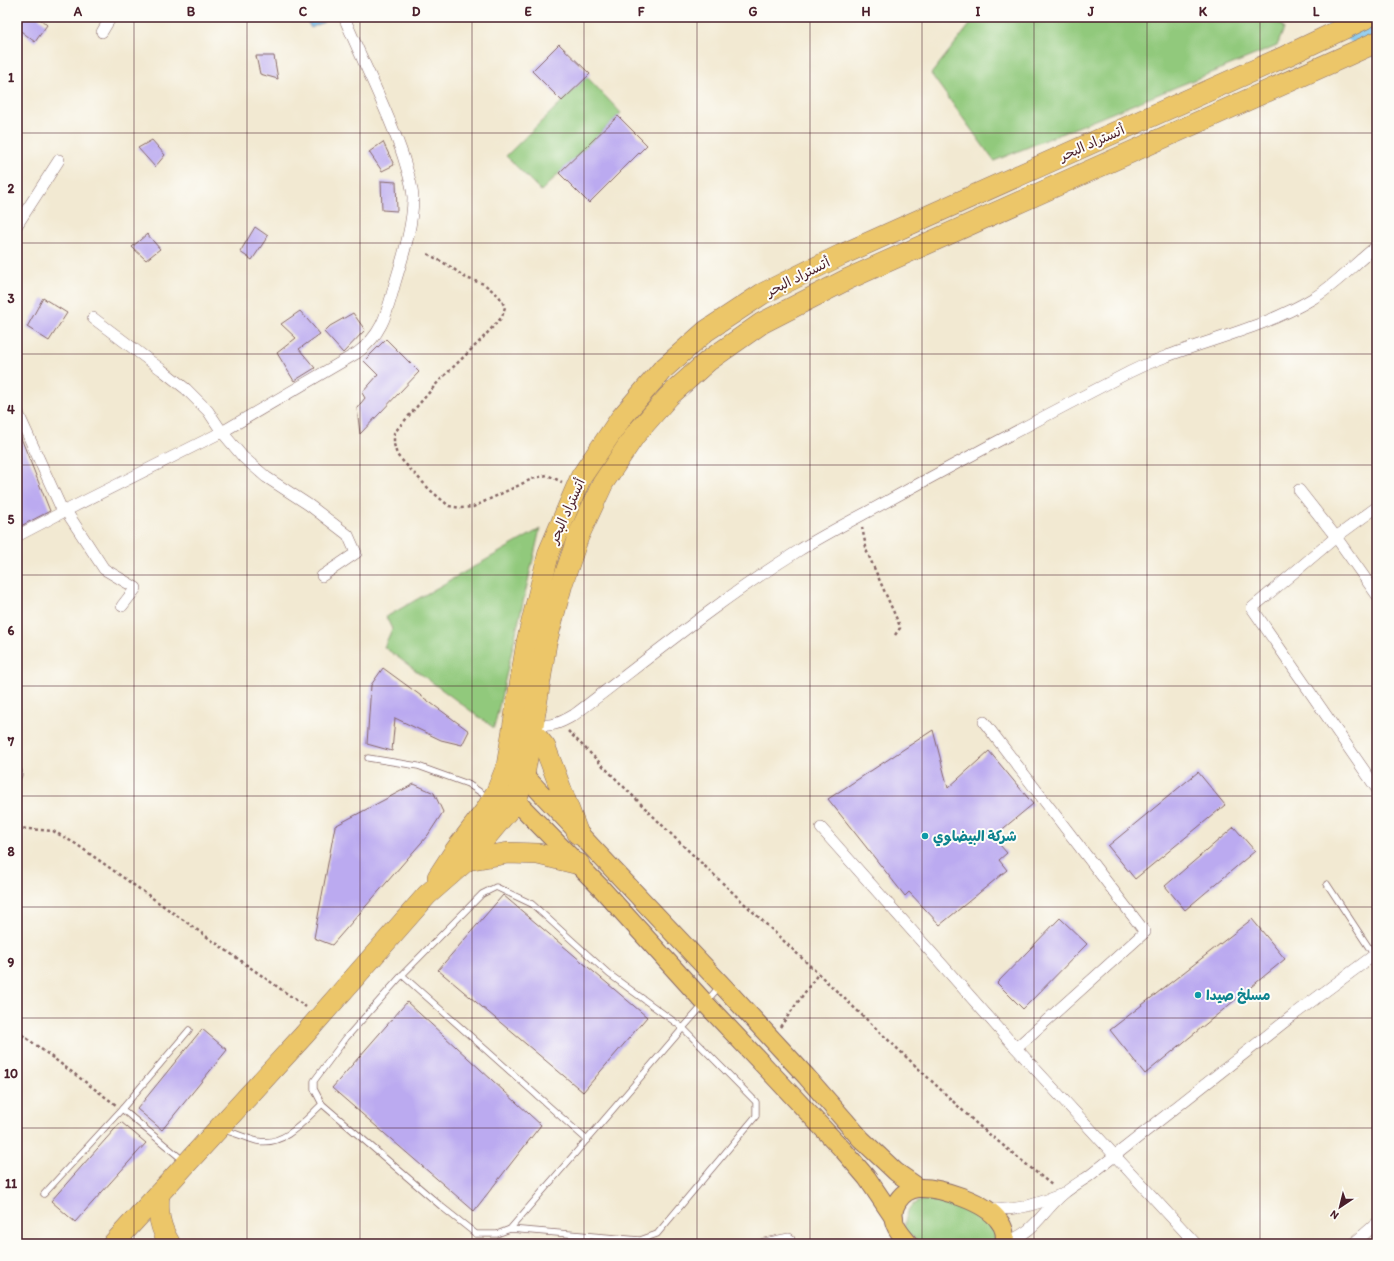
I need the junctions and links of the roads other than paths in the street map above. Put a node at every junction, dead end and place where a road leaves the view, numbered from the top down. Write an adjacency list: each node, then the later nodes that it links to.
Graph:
1 (111, 17): 4 (street)
2 (344, 17): 11 (street)
3 (1368, 17): 24 (highway, أتستراد البحر)
4 (102, 32)
5 (1377, 42): 21 (highway, أتستراد البحر)
6 (59, 160): 7 (street)
7 (17, 225)
8 (1377, 246): 21 (street)
9 (93, 318): 11 (street)
10 (17, 410): 14 (street)
11 (222, 432): 14 (street); 17 (street)
12 (1299, 490): 16 (street)
13 (1377, 507): 16 (street)
14 (64, 511): 15 (street); 19 (street)
15 (17, 536)
16 (1336, 537): 18 (street); 26 (street)
17 (322, 576)
18 (1377, 595)
19 (122, 606)
20 (984, 722): 41 (street)
21 (532, 728): 24 (highway, أتستراد البحر); 30 (highway)
22 (368, 758): 27 (lane)
23 (17, 769): 25 (lane)
24 (515, 771): 27 (highway, أتستراد البحر); 28 (highway); 30 (main road)
25 (17, 779)
26 (1377, 789)
27 (494, 796): 28 (main road); 34 (highway, أتستراد البحر)
28 (516, 801): 31 (highway); 32 (main road)
29 (821, 828): 41 (street)
30 (578, 834): 37 (main road)
31 (467, 860): 32 (highway); 34 (highway)
32 (579, 864): 38 (main road)
33 (1327, 884): 35 (lane)
34 (427, 895): 44 (highway)
35 (1376, 956): 46 (street)
36 (402, 975): 39 (lane); 42 (lane); 45 (lane)
37 (721, 984): 38 (lane); 48 (main road)
38 (705, 1003): 39 (lane); 53 (main road)
39 (683, 1028): 45 (lane); 55 (lane)
40 (189, 1030): 43 (lane)
41 (1016, 1048): 46 (street)
42 (322, 1104): 44 (lane); 55 (lane)
43 (122, 1109): 47 (lane); 49 (lane)
44 (220, 1128): 47 (highway)
45 (587, 1140): 55 (lane)
46 (1114, 1155): 51 (street); 62 (street)
47 (187, 1164): 50 (highway)
48 (919, 1188): 52 (main road); 53 (main road)
49 (44, 1194)
50 (159, 1194): 58 (highway); 59 (highway)
51 (1062, 1194): 52 (street); 57 (street)
52 (984, 1208): 57 (main road)
53 (894, 1218): 61 (main road)
54 (1377, 1223): 63 (street)
55 (510, 1229)
56 (788, 1239): 60 (street)
57 (1004, 1243)
58 (113, 1244)
59 (170, 1244)
60 (764, 1244)
61 (909, 1244)
62 (1196, 1244)
63 (1353, 1244)

